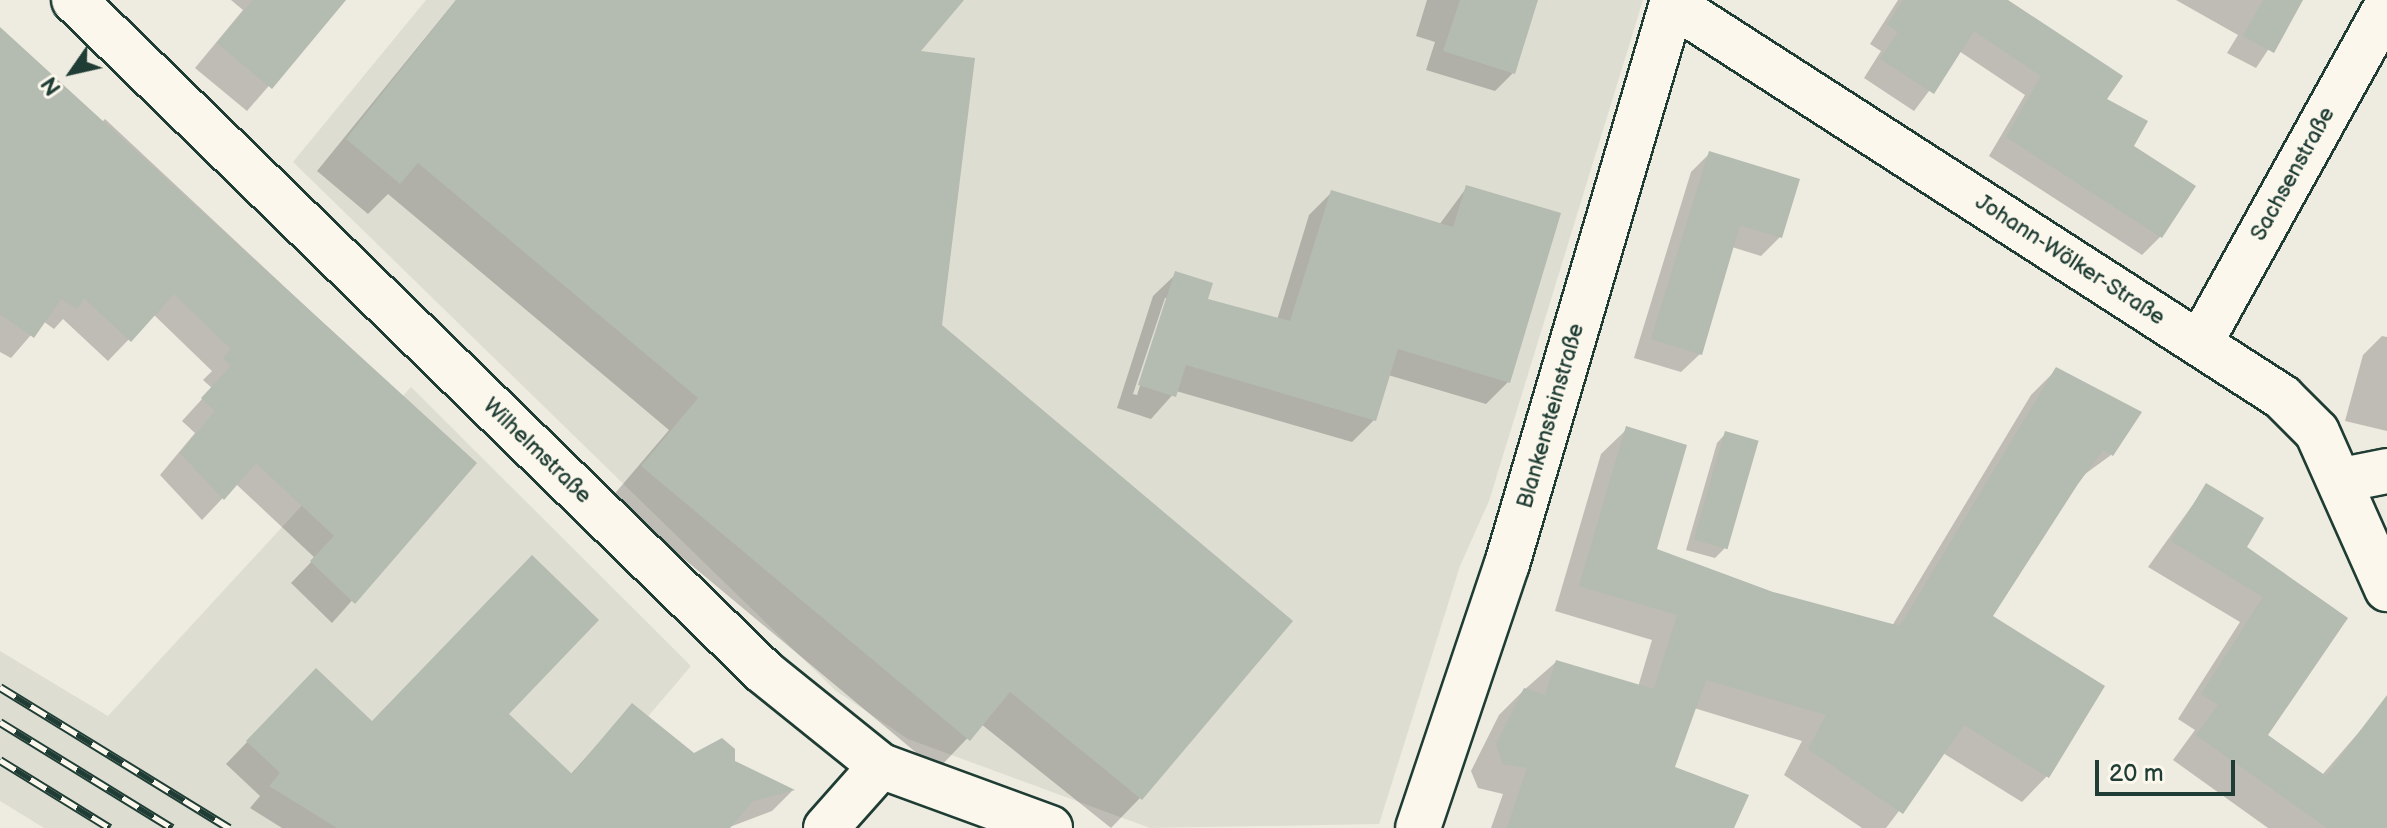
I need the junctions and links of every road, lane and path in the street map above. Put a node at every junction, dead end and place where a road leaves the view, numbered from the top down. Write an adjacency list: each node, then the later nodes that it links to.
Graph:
1 (1672, 2): 4 (street, Johann-Wölker-Straße); 11 (street, Blankensteinstraße)
2 (2387, 6): 4 (street, Sachsenstraße)
3 (103, 10): 8 (street, Wilhelmstraße)
4 (2200, 343): 6 (street, Johann-Wölker-Straße)
5 (2387, 471): 6 (street)
6 (2342, 480): 7 (street, Johann-Wölker-Straße)
7 (2387, 589)
8 (881, 766): 9 (street); 10 (street, Wilhelmstraße)
9 (826, 828)
10 (1050, 828)
11 (1418, 828)

